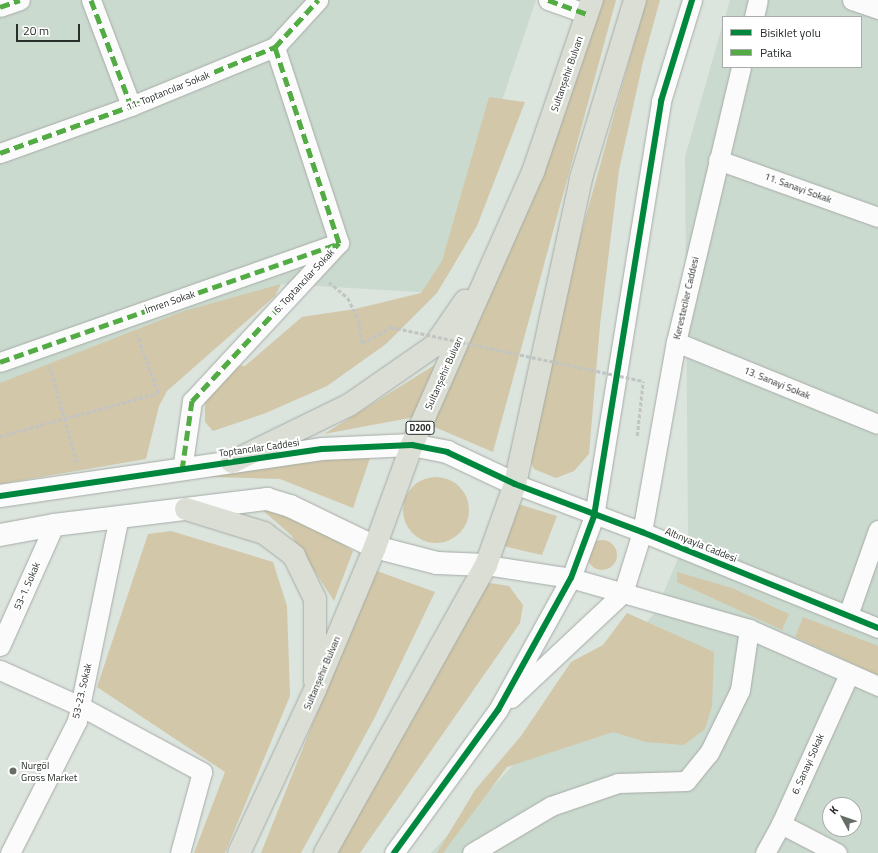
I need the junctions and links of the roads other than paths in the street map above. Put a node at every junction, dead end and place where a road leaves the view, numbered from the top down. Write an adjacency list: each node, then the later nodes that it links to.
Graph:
1 (20, 0): 9 (street)
2 (91, 0): 15 (street)
3 (318, 0): 13 (street, 11. Toptancılar Sokak)
4 (548, 0): 10 (street)
5 (635, 0): 27 (highway)
6 (692, 0): 30 (street)
7 (758, 0): 12 (street)
8 (852, 0): 11 (street)
9 (0, 7)
10 (590, 7): 20 (highway, Sultanşehir Bulvarı / D200)
11 (878, 9)
12 (754, 16)
13 (275, 47): 15 (street, 11. Toptancılar Sokak); 19 (street, 6. Toptancılar Sokak)
14 (741, 68): 17 (street, Keresteciler Caddesi)
15 (132, 106): 16 (street, 11. Toptancılar Sokak)
16 (0, 153)
17 (718, 160): 18 (street, 11. Sanayi Sokak); 21 (street, Keresteciler Caddesi)
18 (878, 217)
19 (339, 243): 22 (street, İmren Sokak); 26 (street, 6. Toptancılar Sokak)
20 (495, 258): 24 (highway, Sultanşehir Bulvarı / D200); 25 (highway)
21 (676, 342): 23 (street, 13. Sanayi Sokak); 34 (street, Keresteciler Caddesi)
22 (0, 362)
23 (878, 424)
24 (412, 445): 25 (street, Toptancılar Caddesi); 27 (street, Toptancılar Caddesi); 36 (highway, Sultanşehir Bulvarı / D200)
25 (232, 462): 26 (street, Toptancılar Caddesi)
26 (182, 470): 28 (street, Toptancılar Caddesi)
27 (515, 484): 30 (street, Altınyayla Caddesi); 37 (highway)
28 (0, 496)
29 (186, 509): 31 (street); 36 (street); 47 (highway)
30 (594, 516): 34 (street, Altınyayla Caddesi); 38 (street)
31 (119, 517): 32 (street); 48 (street, 53-23. Sokak)
32 (54, 525): 35 (street); 43 (street, 53-1. Sokak)
33 (878, 530): 40 (street)
34 (642, 532): 39 (street, Keresteciler Caddesi); 40 (street, Altınyayla Caddesi)
35 (0, 535)
36 (375, 547): 37 (street); 47 (highway, Sultanşehir Bulvarı / D200)
37 (486, 565): 38 (street); 54 (highway)
38 (571, 578): 39 (street); 49 (street)
39 (623, 593): 42 (street); 49 (street)
40 (848, 615): 41 (street, Altınyayla Caddesi)
41 (878, 628)
42 (749, 629): 45 (street); 56 (street)
43 (0, 646)
44 (0, 670): 48 (street)
45 (848, 674): 46 (street); 50 (street, 6. Sanayi Sokak)
46 (878, 686)
47 (315, 690): 53 (highway, Sultanşehir Bulvarı / D200)
48 (80, 706): 51 (street, 53-23. Sokak); 52 (street)
49 (498, 710): 55 (street)
50 (781, 824): 57 (street, 6. Sanayi Sokak); 58 (street)
51 (10, 853)
52 (180, 853)
53 (240, 853)
54 (325, 853)
55 (394, 853)
56 (472, 853)
57 (766, 853)
58 (837, 853)

